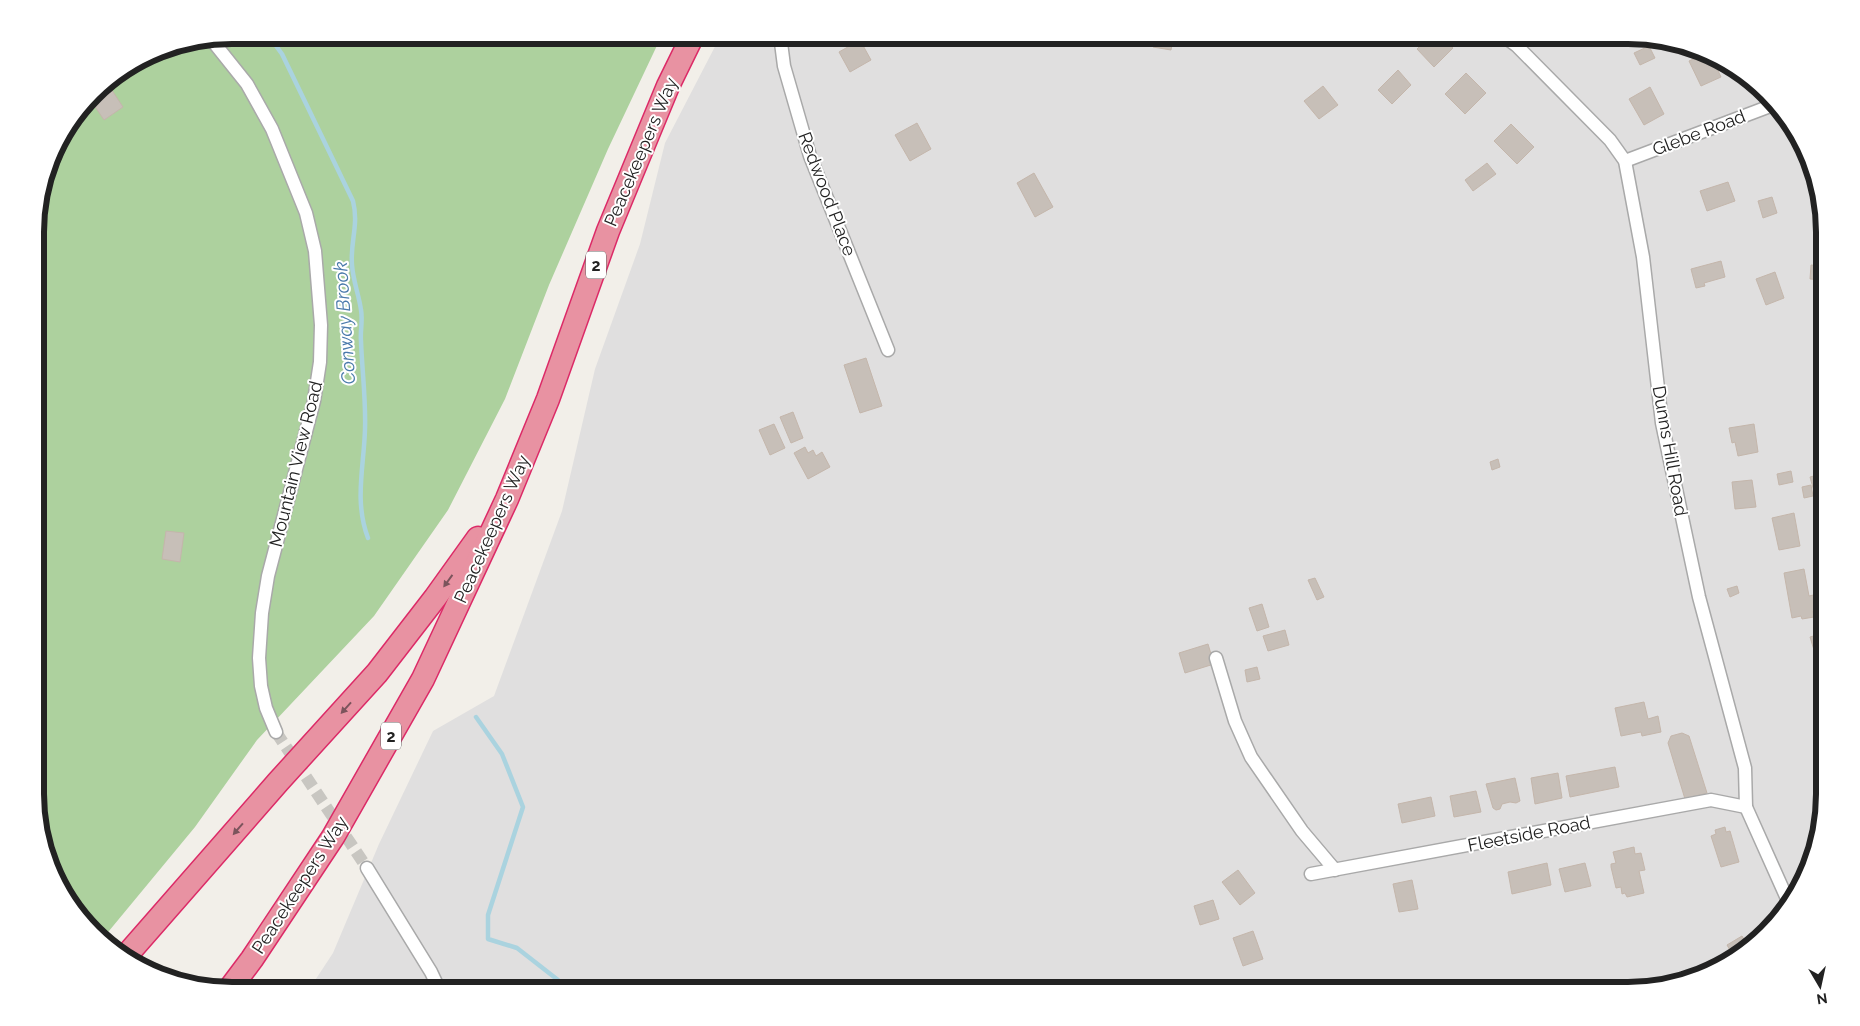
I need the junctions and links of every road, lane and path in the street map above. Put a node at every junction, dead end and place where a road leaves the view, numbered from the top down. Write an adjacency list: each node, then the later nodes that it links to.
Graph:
1 (215, 44): 10 (street, Mountain View Road)
2 (689, 44): 8 (highway, Peacekeepers Way / 2)
3 (781, 44): 7 (street, Redwood Place)
4 (1514, 44): 6 (street, Dunns Hill Road)
5 (1769, 107): 6 (street, Glebe Road)
6 (1625, 162): 11 (street, Dunns Hill Road)
7 (888, 350)
8 (507, 499): 16 (highway, one-way to 16); 17 (highway, Peacekeepers Way / 2)
9 (1216, 658): 13 (street)
10 (276, 732)
11 (1746, 807): 13 (street, Fleetside Road); 15 (street, Dunns Hill Road)
12 (366, 868): 20 (street)
13 (1335, 870): 14 (street, Fleetside Road)
14 (1311, 874)
15 (1786, 897)
16 (129, 952)
17 (252, 959): 18 (highway, Peacekeepers Way / 2); 19 (highway)
18 (235, 982)
19 (239, 982)
20 (436, 982)

